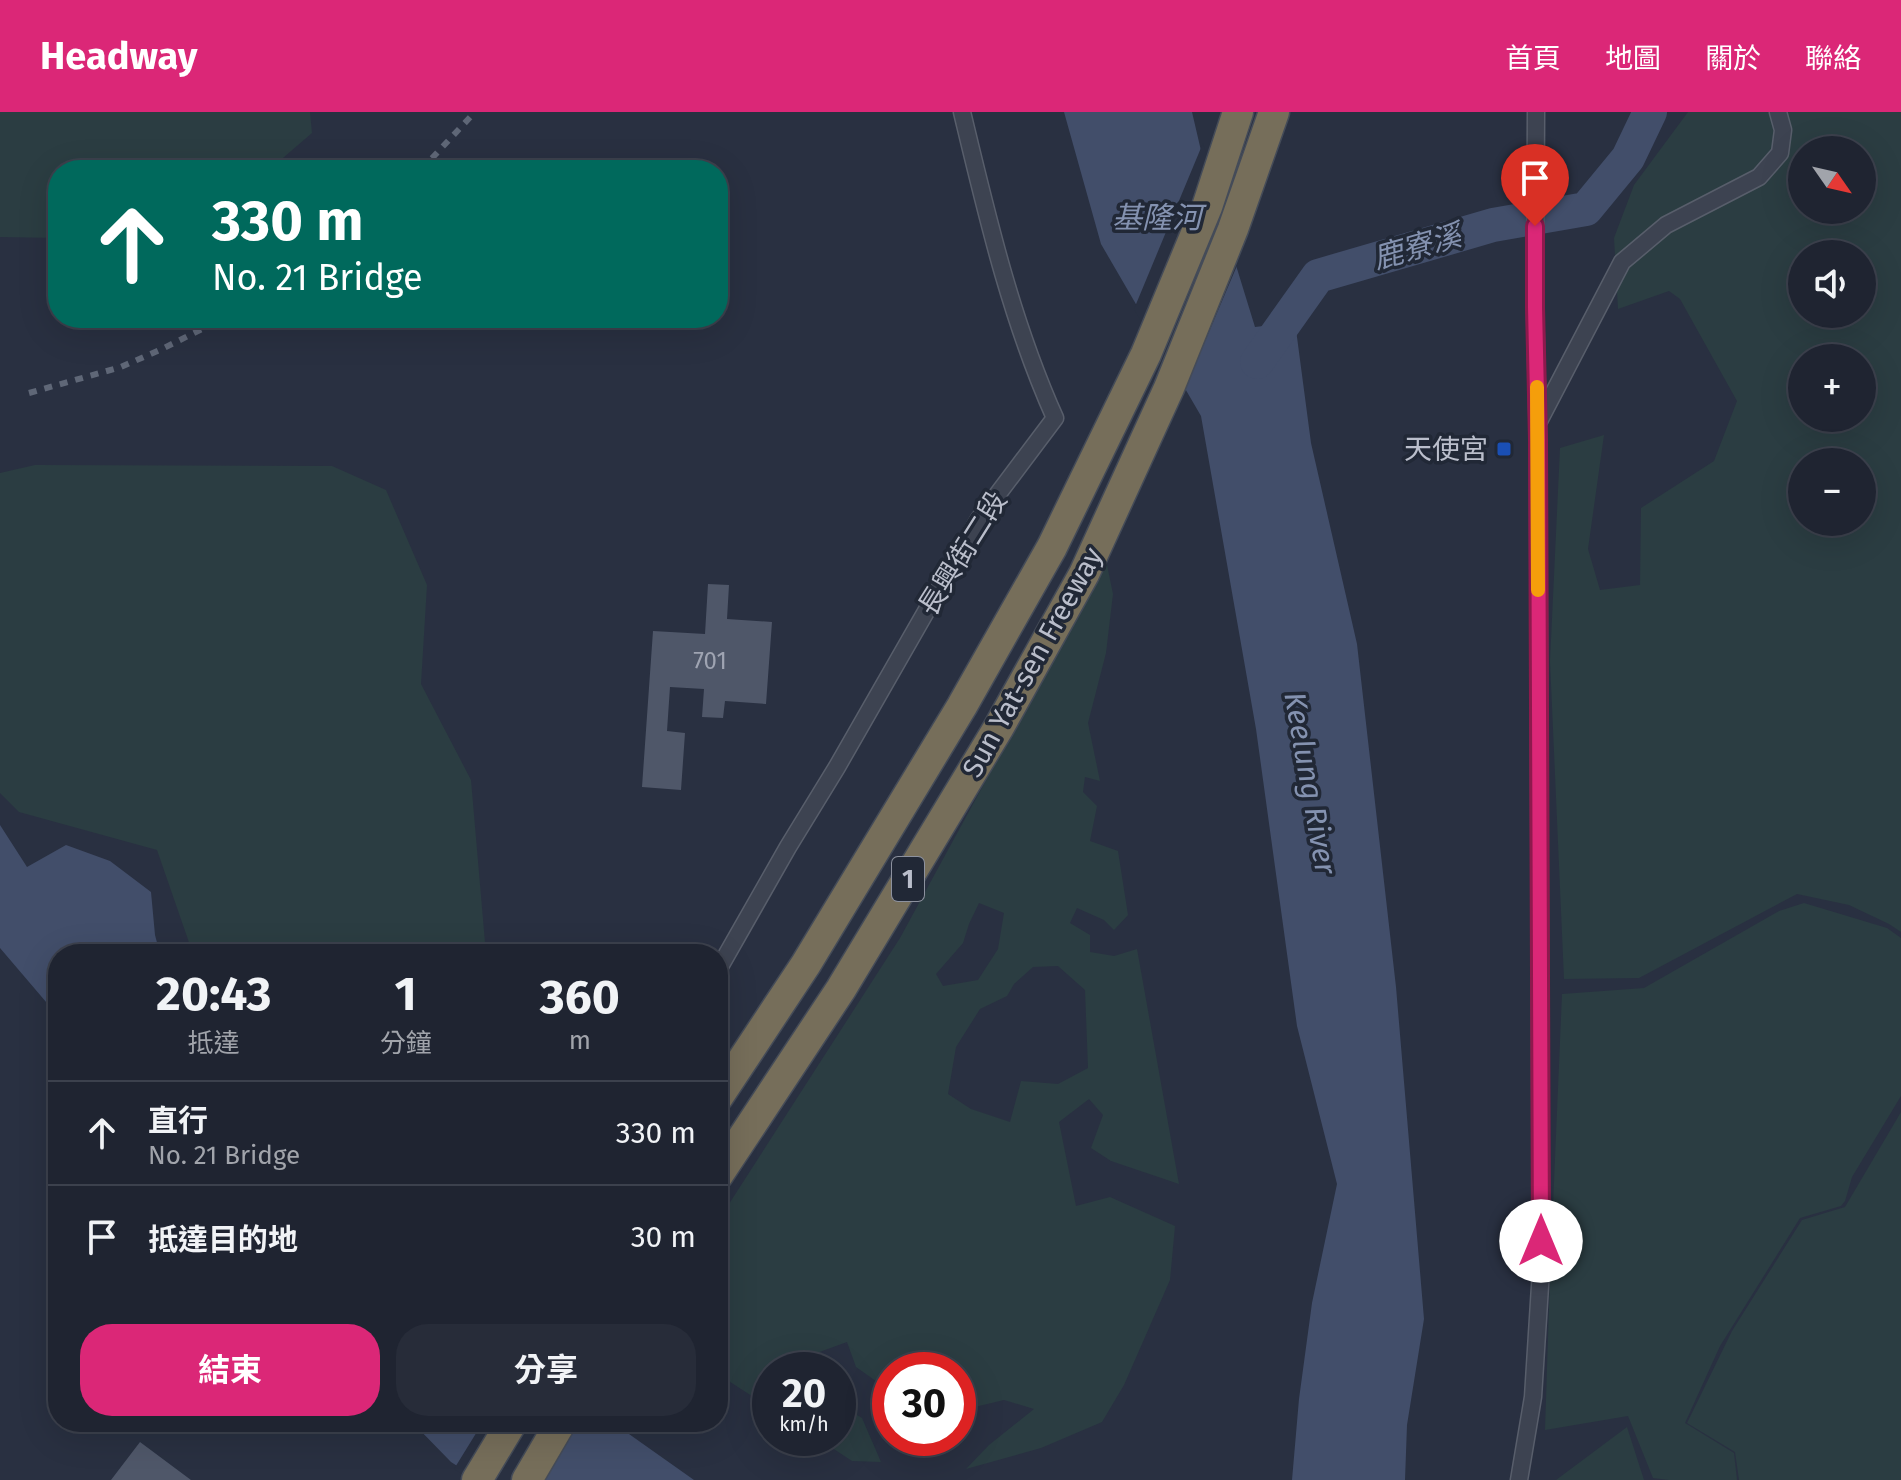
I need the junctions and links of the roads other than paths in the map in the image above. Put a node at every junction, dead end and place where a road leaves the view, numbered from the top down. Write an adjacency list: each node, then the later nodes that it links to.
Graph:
1 (962, 112): 9 (street, 長興街二段)
2 (1238, 112): 10 (highway, Sun Yat-sen Freeway / 1)
3 (1274, 112): 11 (highway, Sun Yat-sen Freeway / 1)
4 (1536, 112): 6 (street)
5 (1778, 112): 7 (street)
6 (1536, 355): 7 (street); 8 (street)
7 (1567, 368): 8 (street)
8 (1538, 424): 16 (street)
9 (728, 952)
10 (728, 1082)
11 (728, 1160)
12 (506, 1432): 14 (highway)
13 (555, 1432): 15 (highway)
14 (477, 1480)
15 (527, 1480)
16 (1519, 1480)

